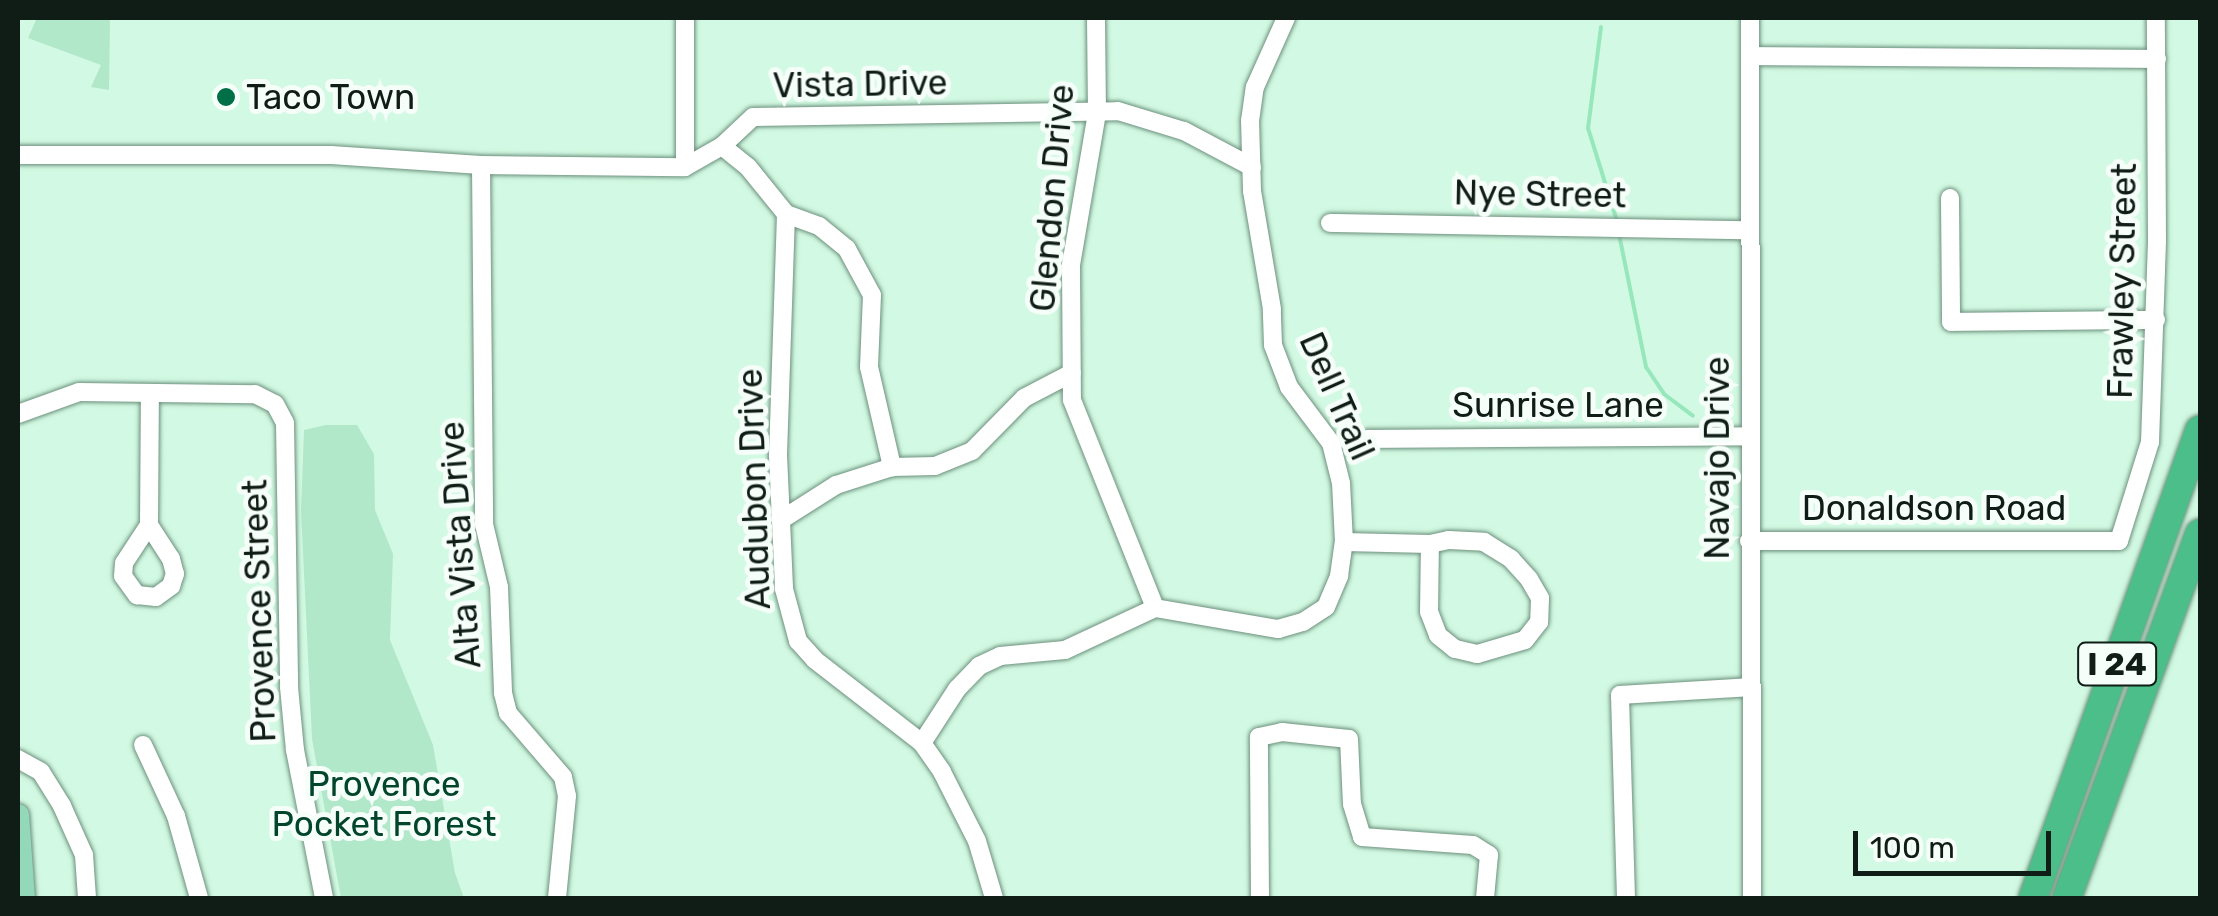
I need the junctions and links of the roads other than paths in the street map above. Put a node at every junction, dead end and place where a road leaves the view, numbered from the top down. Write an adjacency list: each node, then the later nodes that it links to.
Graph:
1 (685, 18): 12 (street)
2 (1096, 18): 8 (street, Glendon Drive)
3 (1286, 18): 13 (street)
4 (1750, 18): 6 (street, Navajo Drive)
5 (2156, 18): 7 (street, Frawley Street)
6 (1750, 56): 7 (street); 17 (street, Navajo Drive)
7 (2157, 59): 18 (street, Frawley Street)
8 (1097, 113): 9 (street, Vista Drive); 13 (street, Vista Drive); 19 (street, Glendon Drive)
9 (722, 146): 12 (street, Vista Drive); 15 (street)
10 (18, 155): 11 (street, Vista Drive)
11 (481, 166): 12 (street, Vista Drive); 43 (street, Alta Vista Drive)
12 (685, 166)
13 (1252, 167): 31 (street, Dell Trail)
14 (1950, 198): 18 (street)
15 (786, 214): 25 (street); 26 (street, Audubon Drive)
16 (1330, 223): 17 (street, Nye Street)
17 (1750, 230): 23 (street, Navajo Drive)
18 (2156, 320): 30 (street, Frawley Street)
19 (1072, 374): 25 (street); 33 (street, Glendon Drive)
20 (150, 395): 21 (street); 27 (street); 42 (street, Provence Street)
21 (18, 414)
22 (2200, 430): 49 (highway, I 24)
23 (1750, 436): 24 (street, Sunrise Lane); 29 (street, Navajo Drive)
24 (1366, 440)
25 (892, 467): 26 (street)
26 (781, 520): 36 (street, Audubon Drive)
27 (148, 525)
28 (2200, 533): 50 (highway, I 24)
29 (1750, 541): 30 (street, Donaldson Road); 34 (street, Navajo Drive)
30 (2119, 541)
31 (1344, 542): 32 (street); 33 (street, Dell Trail)
32 (1430, 544): 32 (street)
33 (1155, 608): 36 (street)
34 (1752, 686): 47 (street); 48 (street, Navajo Drive)
35 (143, 744): 41 (street)
36 (922, 744): 44 (street, Audubon Drive)
37 (18, 759): 40 (street)
38 (18, 814): 39 (main road)
39 (22, 887)
40 (87, 898)
41 (199, 898)
42 (324, 898)
43 (558, 898)
44 (994, 898)
45 (1260, 898): 46 (street)
46 (1485, 898)
47 (1626, 898)
48 (1752, 898)
49 (2033, 898)
50 (2067, 898)

